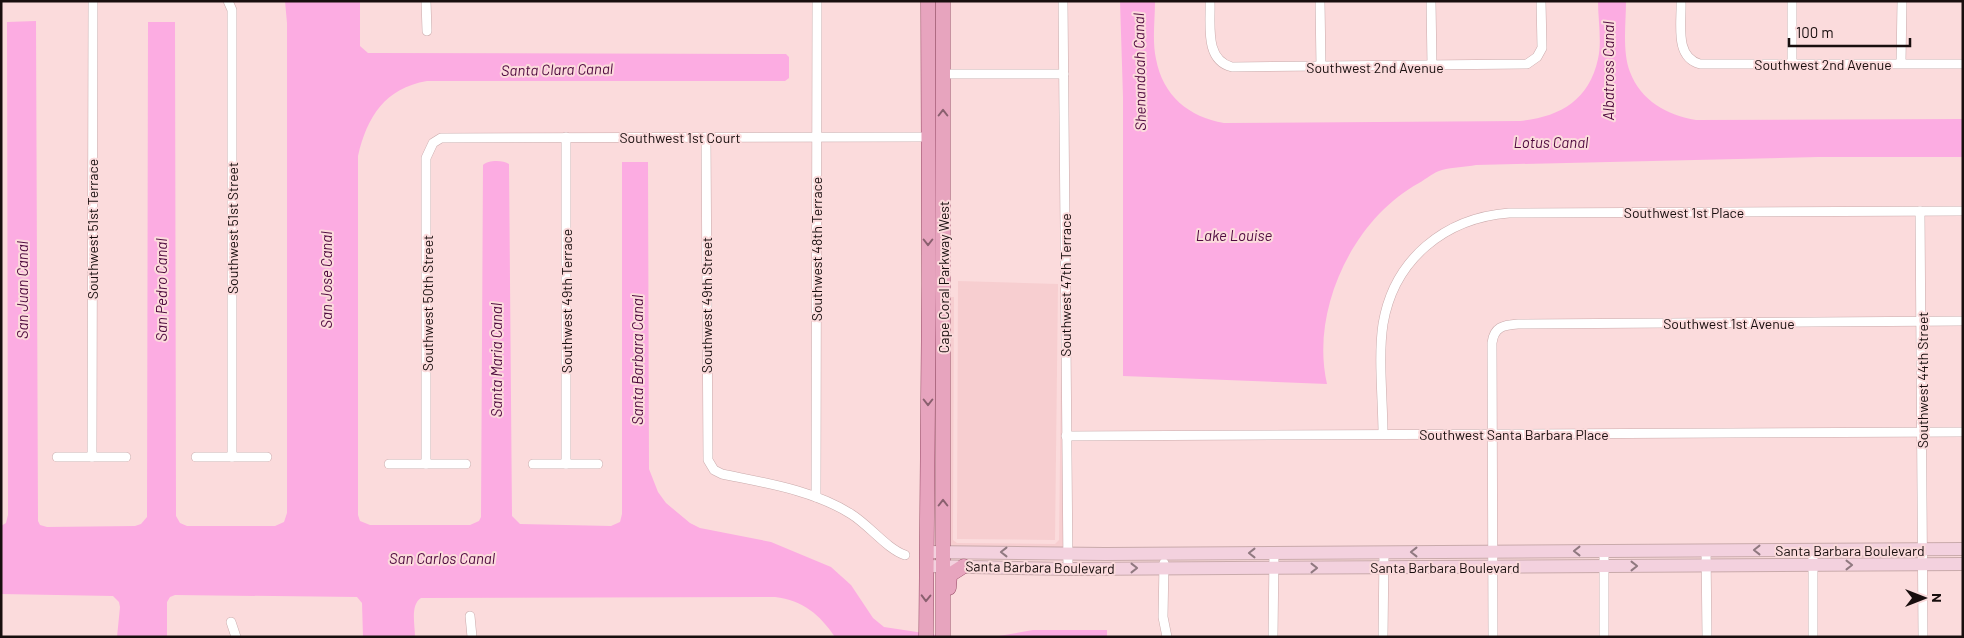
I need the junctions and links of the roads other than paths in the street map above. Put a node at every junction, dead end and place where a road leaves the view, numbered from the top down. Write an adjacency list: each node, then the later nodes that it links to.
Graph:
1 (93, 1): 43 (street, Southwest 51st Terrace)
2 (228, 1): 41 (street, Southwest 51st Street)
3 (426, 1): 16 (street)
4 (817, 1): 24 (street, Southwest 48th Terrace)
5 (928, 1): 27 (main road, Cape Coral Parkway West)
6 (935, 1): 22 (main road)
7 (944, 1): 22 (main road, Cape Coral Parkway West)
8 (1063, 1): 23 (street, Southwest 47th Terrace)
9 (1210, 1): 21 (street, Southwest 2nd Avenue)
10 (1320, 1): 21 (street)
11 (1431, 1): 20 (street)
12 (1541, 1): 20 (street, Southwest 2nd Avenue)
13 (1681, 1): 17 (street, Southwest 2nd Avenue)
14 (1792, 1): 17 (street)
15 (1902, 1): 18 (street)
16 (427, 32)
17 (1792, 64): 18 (street, Southwest 2nd Avenue)
18 (1901, 64): 19 (street, Southwest 2nd Avenue)
19 (1963, 64)
20 (1432, 66): 21 (street, Southwest 2nd Avenue)
21 (1321, 67)
22 (943, 74): 23 (street); 31 (main road, Cape Coral Parkway West, one-way to 22)
23 (1064, 74): 40 (street, Southwest 47th Terrace)
24 (816, 136): 26 (street, Southwest 1st Court); 27 (street, Southwest 1st Court); 53 (street, Southwest 48th Terrace)
25 (566, 137): 26 (street, Southwest 1st Court); 28 (street, Southwest 1st Court); 51 (street, Southwest 49th Terrace)
26 (706, 137): 53 (street, Southwest 49th Street)
27 (929, 137): 31 (main road); 32 (main road, Cape Coral Parkway West, one-way to 32)
28 (433, 143): 48 (street, Southwest 50th Street)
29 (1920, 211): 30 (street, Southwest 1st Place); 34 (street, Southwest 44th Street); 38 (street, Southwest 1st Place)
30 (1963, 211)
31 (943, 234): 35 (main road, Cape Coral Parkway West)
32 (929, 283): 35 (main road); 65 (main road, Cape Coral Parkway West, one-way to 65)
33 (1963, 321): 34 (street, Southwest 1st Avenue)
34 (1921, 322): 36 (street, Southwest 44th Street); 39 (street, Southwest 1st Avenue)
35 (944, 383): 66 (main road, Cape Coral Parkway West, one-way to 35)
36 (1922, 432): 37 (street, Southwest Santa Barbara Place); 39 (street, Southwest Santa Barbara Place); 54 (street, Southwest 44th Street)
37 (1963, 432)
38 (1383, 434): 39 (street, Southwest Santa Barbara Place); 40 (street, Southwest Santa Barbara Place)
39 (1492, 434): 58 (street)
40 (1066, 436): 60 (street, Southwest 47th Terrace)
41 (232, 456): 45 (street); 46 (street)
42 (57, 457): 43 (street)
43 (92, 457): 44 (street)
44 (126, 457)
45 (196, 457)
46 (267, 457)
47 (389, 464): 48 (street)
48 (426, 464): 49 (street)
49 (466, 464)
50 (533, 464): 51 (street)
51 (566, 464): 52 (street)
52 (598, 464)
53 (816, 497): 64 (street)
54 (1923, 549): 55 (main road, Santa Barbara Boulevard); 57 (main road, Santa Barbara Boulevard); 67 (street, Southwest 44th Street)
55 (1963, 549)
56 (1706, 550): 57 (main road, Santa Barbara Boulevard, one-way to 56); 59 (main road, Santa Barbara Boulevard); 69 (street)
57 (1813, 550): 70 (street)
58 (1494, 551): 59 (main road, Santa Barbara Boulevard, one-way to 58); 61 (main road, Santa Barbara Boulevard, one-way to 61); 74 (street)
59 (1604, 551): 72 (street)
60 (1068, 552): 62 (main road, Santa Barbara Boulevard); 66 (main road, Santa Barbara Boulevard, one-way to 66); 77 (street, Southwest 47th Terrace)
61 (1384, 552): 63 (main road, Santa Barbara Boulevard); 73 (street)
62 (1165, 553): 63 (main road, Santa Barbara Boulevard, one-way to 62); 75 (street)
63 (1274, 553): 76 (street)
64 (905, 556)
65 (927, 559): 66 (main road, Santa Barbara Boulevard); 80 (main road, Cape Coral Parkway West, one-way to 80)
66 (943, 559): 71 (main road, Santa Barbara Boulevard); 81 (main road, Cape Coral Parkway West)
67 (1923, 564): 68 (main road, Santa Barbara Boulevard); 70 (main road, Santa Barbara Boulevard, one-way to 67); 91 (street, Southwest 44th Street)
68 (1963, 564)
69 (1706, 565): 70 (main road, Santa Barbara Boulevard); 72 (main road, Santa Barbara Boulevard, one-way to 69); 89 (street)
70 (1813, 565): 90 (street)
71 (964, 566): 77 (main road, Santa Barbara Boulevard); 81 (main road)
72 (1604, 566): 74 (main road, Santa Barbara Boulevard); 88 (street)
73 (1384, 567): 74 (main road, Santa Barbara Boulevard); 76 (main road, Santa Barbara Boulevard, one-way to 73); 86 (street)
74 (1493, 567): 87 (street)
75 (1164, 568): 76 (main road, Santa Barbara Boulevard); 77 (main road, Santa Barbara Boulevard, one-way to 75); 82 (street)
76 (1273, 568): 85 (street)
77 (1068, 569)
78 (470, 616): 84 (street)
79 (231, 622): 83 (street)
80 (926, 634)
81 (946, 634)
82 (1166, 636)
83 (236, 637)
84 (472, 637)
85 (1273, 637)
86 (1383, 637)
87 (1494, 637)
88 (1604, 637)
89 (1707, 637)
90 (1813, 637)
91 (1923, 637)

